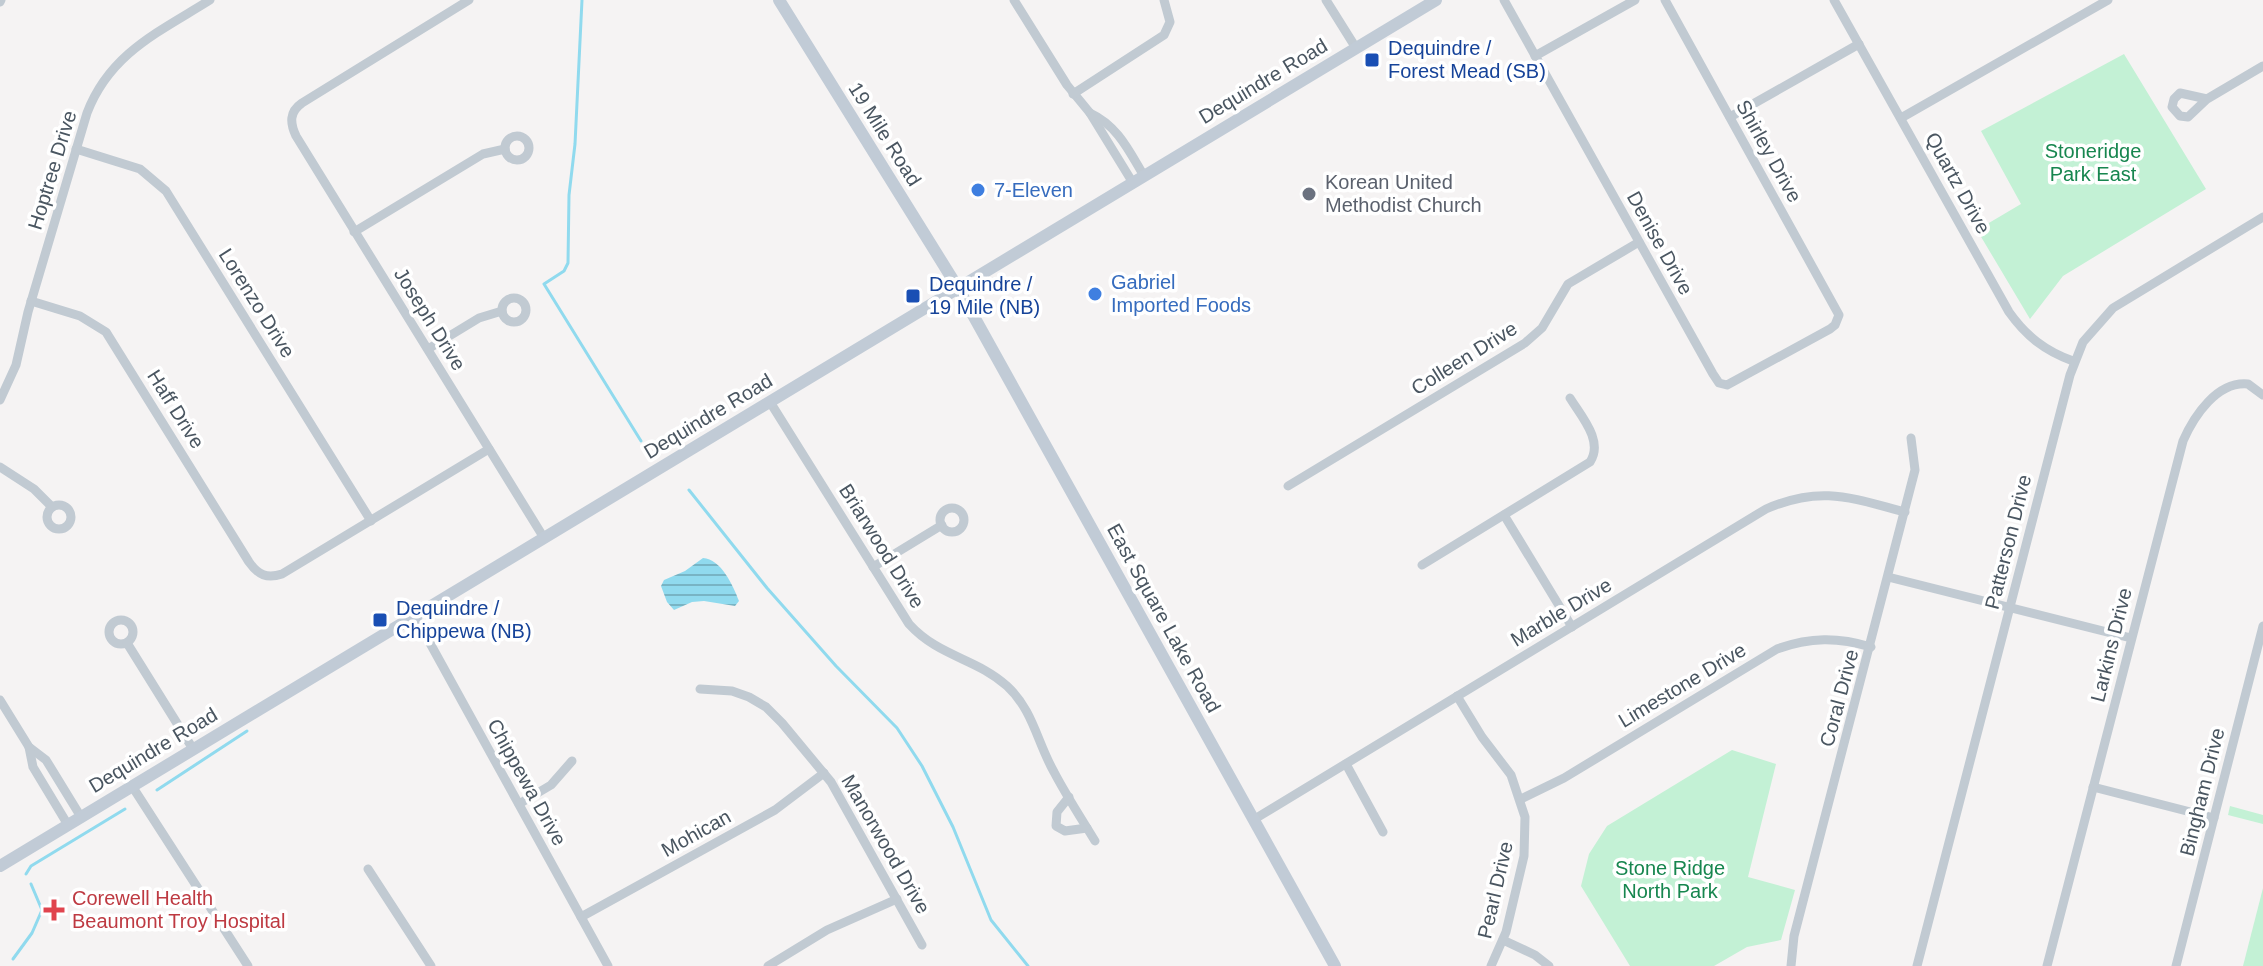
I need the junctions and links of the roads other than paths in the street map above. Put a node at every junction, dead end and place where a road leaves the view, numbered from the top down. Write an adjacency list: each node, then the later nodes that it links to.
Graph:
1 (210, 0): 21 (street, Hoptree Drive)
2 (469, 0): 25 (street, Joseph Drive)
3 (779, 0): 27 (main road, 19 Mile Road)
4 (1014, 0): 17 (street)
5 (1164, 0): 17 (street)
6 (1326, 0): 14 (street)
7 (1436, 0): 14 (main road, Dequindre Road)
8 (1504, 0): 15 (street, Denise Drive)
9 (1635, 0): 15 (street)
10 (1665, 0): 19 (street, Shirley Drive)
11 (1834, 0): 13 (street, Quartz Drive)
12 (2108, 0): 20 (street)
13 (1859, 44): 19 (street); 20 (street, Quartz Drive)
14 (1356, 48): 23 (main road, Dequindre Road)
15 (1535, 56): 26 (street, Denise Drive)
16 (2263, 66): 18 (street)
17 (1073, 94): 23 (street)
18 (2207, 99)
19 (1730, 117): 30 (street, Shirley Drive)
20 (1901, 118): 32 (street, Quartz Drive)
21 (76, 149): 28 (street, Hoptree Drive); 44 (street, Lorenzo Drive)
22 (505, 149): 25 (street)
23 (1139, 179): 27 (main road, Dequindre Road)
24 (2263, 217): 32 (street, Patterson Drive)
25 (354, 232): 31 (street, Joseph Drive)
26 (1639, 242): 30 (street, Denise Drive); 40 (street, Colleen Drive)
27 (958, 288): 36 (main road, Dequindre Road); 72 (main road, East Square Lake Road)
28 (31, 301): 35 (street, Hoptree Drive); 44 (street, Haff Drive)
29 (502, 311): 31 (street)
30 (1838, 321)
31 (428, 349): 38 (street, Joseph Drive)
32 (2073, 361): 50 (street, Patterson Drive)
33 (2263, 395): 54 (street, Larkins Drive)
34 (1570, 398): 43 (street)
35 (0, 400)
36 (770, 402): 46 (main road, Dequindre Road); 48 (street, Briarwood Drive)
37 (1911, 438): 42 (street, Coral Drive)
38 (489, 449): 44 (street); 46 (street, Joseph Drive)
39 (0, 467): 41 (street)
40 (1288, 486)
41 (52, 507)
42 (1905, 512): 49 (street, Coral Drive); 53 (street, Marble Drive)
43 (1504, 515): 47 (street); 53 (street)
44 (371, 521)
45 (942, 525): 48 (street)
46 (544, 538): 51 (main road, Dequindre Road)
47 (1422, 565)
48 (873, 567): 67 (street, Briarwood Drive)
49 (1888, 577): 50 (street); 56 (street, Coral Drive)
50 (2010, 607): 54 (street); 91 (street, Patterson Drive)
51 (415, 616): 61 (main road, Dequindre Road); 69 (street, Chippewa Drive)
52 (2263, 626): 71 (street, Bingham Drive)
53 (1572, 627): 58 (street, Marble Drive)
54 (2131, 638): 66 (street, Larkins Drive)
55 (127, 643): 61 (street)
56 (1871, 647): 68 (street, Limestone Drive); 90 (street, Coral Drive)
57 (700, 689): 64 (street, Manorwood Drive)
58 (1457, 696): 63 (street, Marble Drive); 68 (street, Pearl Drive)
59 (0, 700): 60 (street)
60 (29, 747): 70 (street); 73 (street)
61 (193, 749): 65 (main road, Dequindre Road)
62 (572, 761): 69 (street)
63 (1346, 764): 72 (street, Marble Drive); 75 (street)
64 (824, 773): 79 (street, Manorwood Drive); 80 (street, Mohican)
65 (132, 786): 70 (main road, Dequindre Road); 83 (street)
66 (2093, 787): 71 (street); 92 (street, Larkins Drive)
67 (1069, 797): 74 (street, Briarwood Drive); 74 (street)
68 (1521, 799): 81 (street, Pearl Drive)
69 (519, 804): 80 (street, Chippewa Drive)
70 (81, 817): 73 (main road, Dequindre Road)
71 (2214, 818): 93 (street, Bingham Drive)
72 (1253, 820): 87 (main road, East Square Lake Road)
73 (68, 825): 77 (main road, Dequindre Road)
74 (1087, 828): 76 (street, Briarwood Drive)
75 (1383, 832)
76 (1095, 841)
77 (0, 866)
78 (368, 869): 84 (street)
79 (897, 899): 82 (street, Manorwood Drive); 86 (street)
80 (581, 917): 85 (street, Chippewa Drive)
81 (1503, 940): 88 (street, Pearl Drive); 89 (street)
82 (922, 945)
83 (248, 966)
84 (431, 966)
85 (608, 966)
86 (768, 966)
87 (1335, 966)
88 (1491, 966)
89 (1549, 966)
90 (1791, 966)
91 (1917, 966)
92 (2047, 966)
93 (2176, 966)

